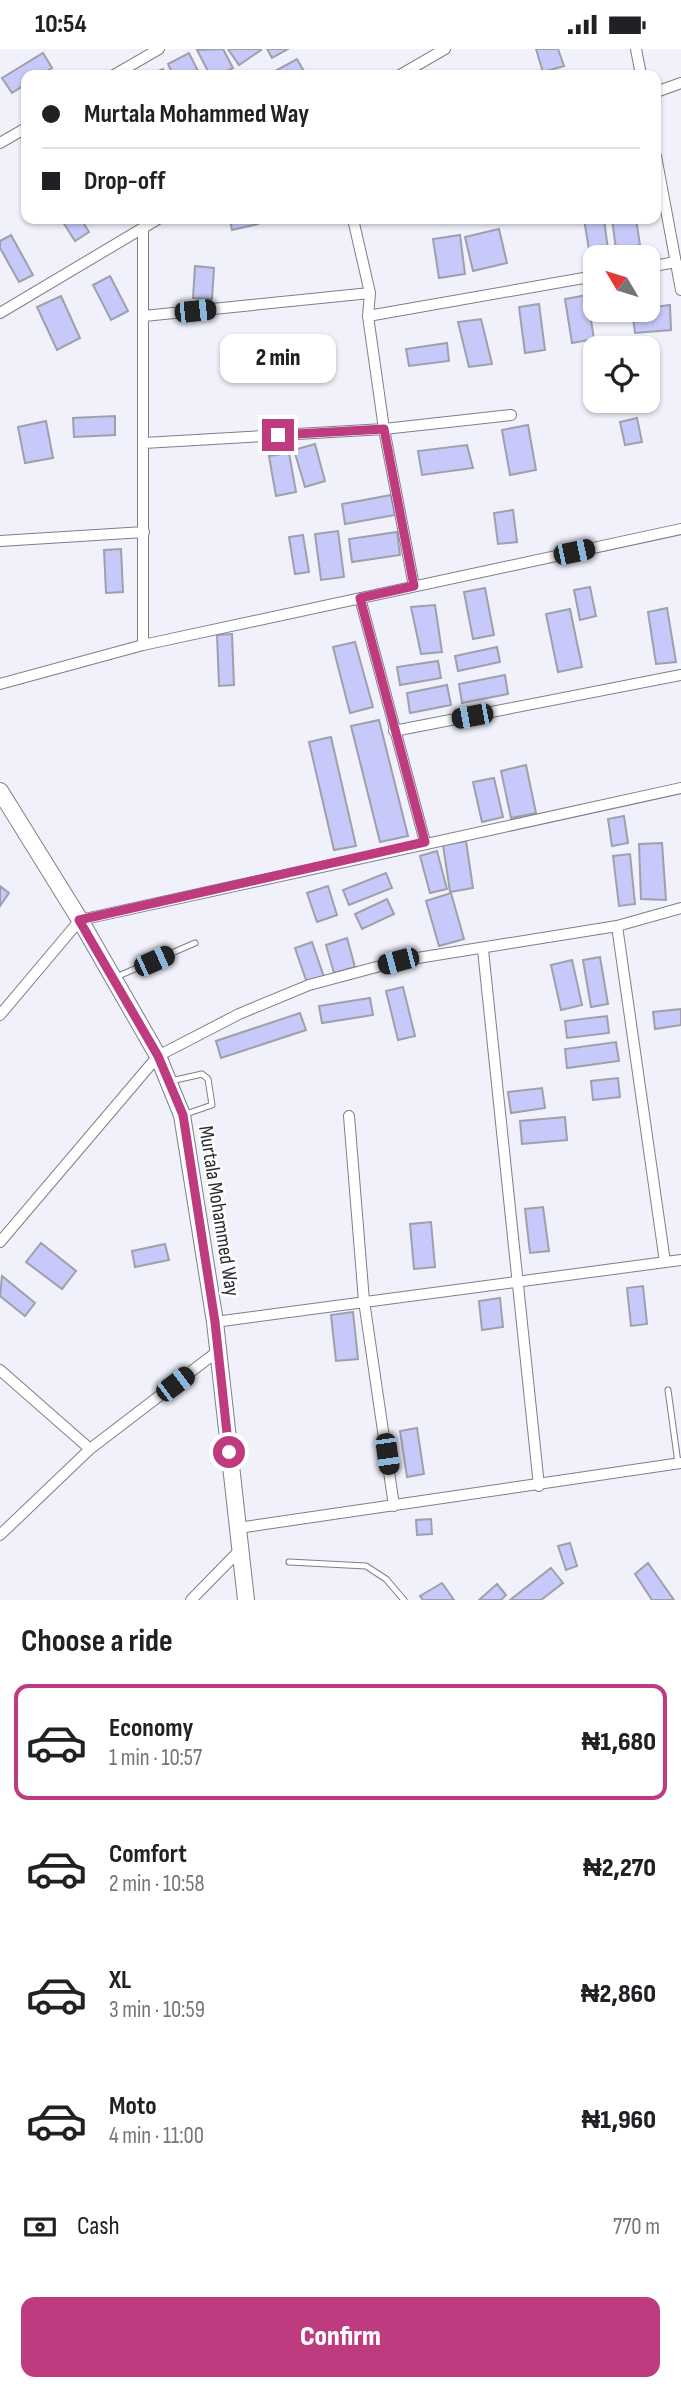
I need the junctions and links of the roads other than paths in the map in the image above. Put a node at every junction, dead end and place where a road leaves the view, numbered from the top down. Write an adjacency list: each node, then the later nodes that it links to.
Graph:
1 (445, 49): 5 (street)
2 (636, 49): 6 (street)
3 (156, 50): 4 (street)
4 (122, 70)
5 (409, 70)
6 (640, 70)
7 (681, 83): 8 (street)
8 (661, 90)
9 (21, 131): 10 (street)
10 (0, 143)
11 (661, 182): 15 (street)
12 (150, 224): 14 (street)
13 (354, 224): 19 (street)
14 (143, 228): 20 (street); 21 (street)
15 (676, 262): 16 (street); 18 (street)
16 (660, 265)
17 (583, 278): 22 (street)
18 (681, 290)
19 (370, 293): 21 (street); 22 (street)
20 (0, 313)
21 (145, 316): 25 (street)
22 (368, 316): 24 (street)
23 (510, 415): 24 (street)
24 (384, 429): 25 (street); 29 (street)
25 (144, 443): 27 (street)
26 (681, 529): 29 (street)
27 (144, 532): 28 (street); 31 (street)
28 (0, 541)
29 (414, 586): 30 (street)
30 (360, 598): 31 (street); 34 (street)
31 (143, 645): 33 (street)
32 (681, 675): 34 (street)
33 (0, 684)
34 (394, 731): 37 (street)
35 (681, 788): 37 (street)
36 (0, 791): 39 (street, Murtala Mohammed Way)
37 (425, 842): 39 (street)
38 (681, 908): 40 (street)
39 (79, 920): 43 (street, Murtala Mohammed Way); 44 (street)
40 (617, 926): 42 (street); 51 (street)
41 (195, 943): 43 (lane)
42 (482, 950): 45 (street); 52 (street)
43 (113, 978): 45 (street, Murtala Mohammed Way)
44 (0, 1015)
45 (158, 1056): 46 (street, Murtala Mohammed Way); 49 (street)
46 (169, 1081): 47 (street, Murtala Mohammed Way); 47 (lane)
47 (183, 1115): 54 (street, Murtala Mohammed Way)
48 (349, 1116): 53 (street)
49 (0, 1243)
50 (681, 1260): 51 (street)
51 (665, 1262): 52 (street)
52 (520, 1281): 53 (street); 60 (street)
53 (364, 1301): 54 (street); 61 (street)
54 (215, 1322): 55 (street, Murtala Mohammed Way)
55 (218, 1351): 58 (street); 62 (street, Murtala Mohammed Way)
56 (0, 1370): 58 (street)
57 (668, 1390): 59 (lane)
58 (90, 1449): 63 (street)
59 (679, 1463): 60 (street)
60 (539, 1486): 61 (street)
61 (394, 1506): 62 (street)
62 (238, 1528): 64 (street, Murtala Mohammed Way)
63 (0, 1535)
64 (240, 1550): 66 (street); 67 (street, Murtala Mohammed Way)
65 (289, 1562): 68 (lane)
66 (191, 1600)
67 (246, 1600)
68 (404, 1600)

